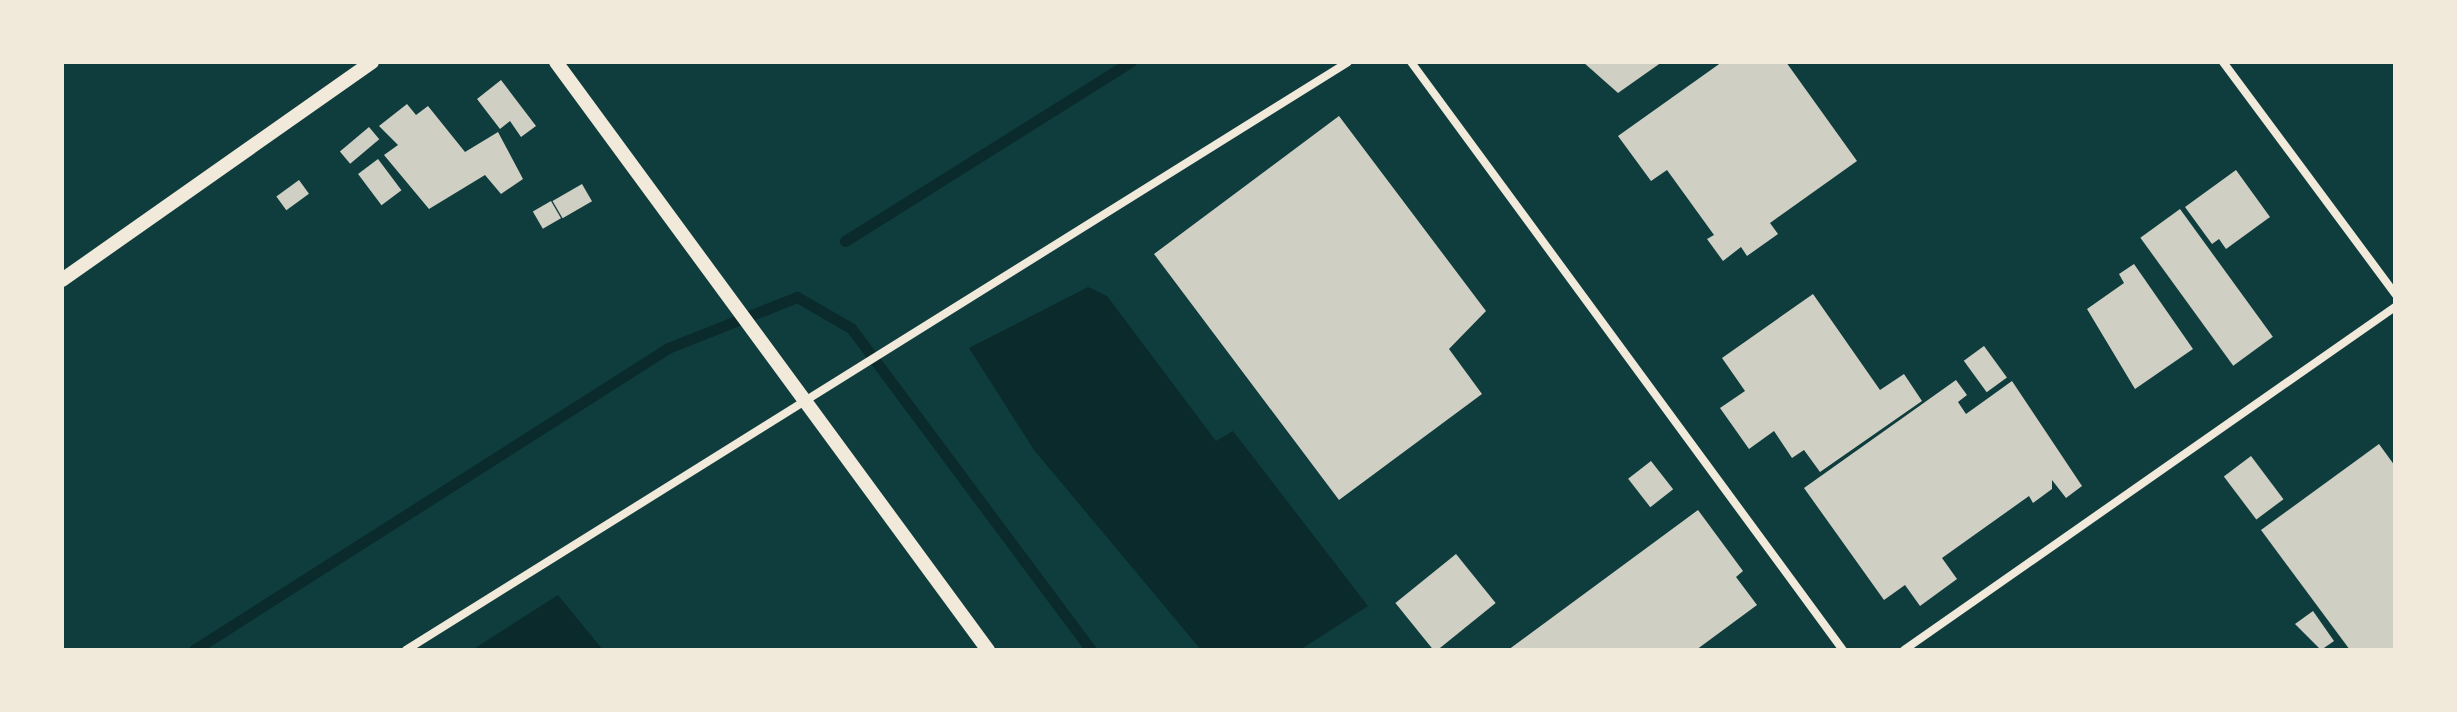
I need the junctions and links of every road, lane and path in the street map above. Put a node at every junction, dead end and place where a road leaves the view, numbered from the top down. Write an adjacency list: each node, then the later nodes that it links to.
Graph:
1 (372, 62): 6 (street)
2 (556, 62): 9 (street)
3 (1348, 62): 9 (street)
4 (1411, 62): 12 (street)
5 (2223, 62): 7 (street)
6 (62, 280)
7 (2395, 294)
8 (2395, 307): 13 (street)
9 (802, 401): 10 (street); 11 (street)
10 (406, 650)
11 (988, 650)
12 (1843, 650)
13 (1904, 650)

